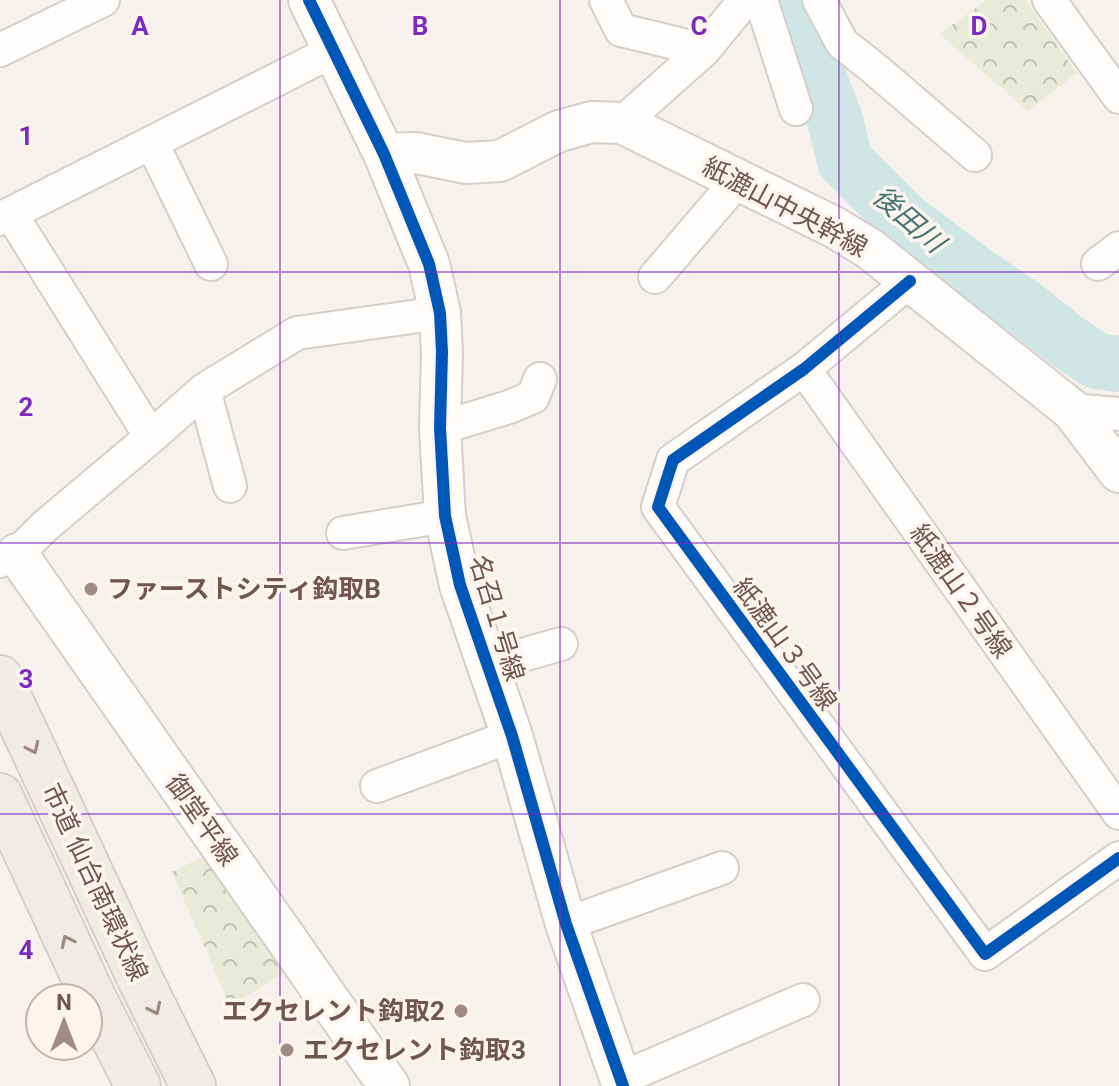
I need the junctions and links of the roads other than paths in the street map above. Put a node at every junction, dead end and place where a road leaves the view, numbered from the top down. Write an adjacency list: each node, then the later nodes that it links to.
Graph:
1 (103, 0): 8 (street)
2 (309, 0): 10 (street, 名召１号線)
3 (606, 0): 9 (street)
4 (745, 0): 9 (street)
5 (761, 0): 12 (street)
6 (819, 0): 16 (street)
7 (1049, 0): 11 (street)
8 (0, 50)
9 (704, 50): 13 (street)
10 (333, 51): 14 (street); 15 (street, 名召１号線)
11 (1119, 97)
12 (796, 109)
13 (622, 123): 15 (street, 紙漉山中央幹線); 17 (street, 紙漉山中央幹線)
14 (152, 143): 18 (street); 19 (street)
15 (384, 154): 22 (street, 名召１号線)
16 (975, 155)
17 (738, 180): 20 (street); 21 (street, 紙漉山中央幹線)
18 (6, 217): 29 (street)
19 (211, 264)
20 (655, 277)
21 (910, 281): 23 (street, 紙漉山３号線); 26 (street, 紙漉山中央幹線)
22 (440, 313): 25 (street); 28 (street, 名召１号線)
23 (804, 369): 41 (street, 紙漉山２号線); 42 (street, 紙漉山３号線)
24 (540, 379): 28 (street)
25 (204, 390): 29 (street); 31 (street)
26 (1072, 410): 27 (street); 30 (street, 紙漉山中央幹線)
27 (1119, 414)
28 (440, 428): 32 (street, 名召１号線)
29 (151, 437): 34 (street)
30 (1119, 472)
31 (230, 486)
32 (445, 516): 33 (street); 36 (street, 名召１号線)
33 (343, 533)
34 (9, 557): 49 (street, 御堂平線)
35 (561, 644): 36 (street)
36 (487, 665): 38 (street, 名召１号線)
37 (0, 678): 48 (main road, 市道 仙台南環状線, one-way to 48)
38 (512, 736): 39 (street); 44 (street, 名召１号線)
39 (377, 786)
40 (0, 796): 47 (main road, 市道 仙台南環状線, one-way to 40)
41 (1119, 813)
42 (1119, 858)
43 (722, 868): 44 (street)
44 (566, 924): 46 (street, 名召１号線)
45 (803, 1000): 46 (street)
46 (622, 1083)
47 (138, 1086)
48 (193, 1086)
49 (389, 1086)

